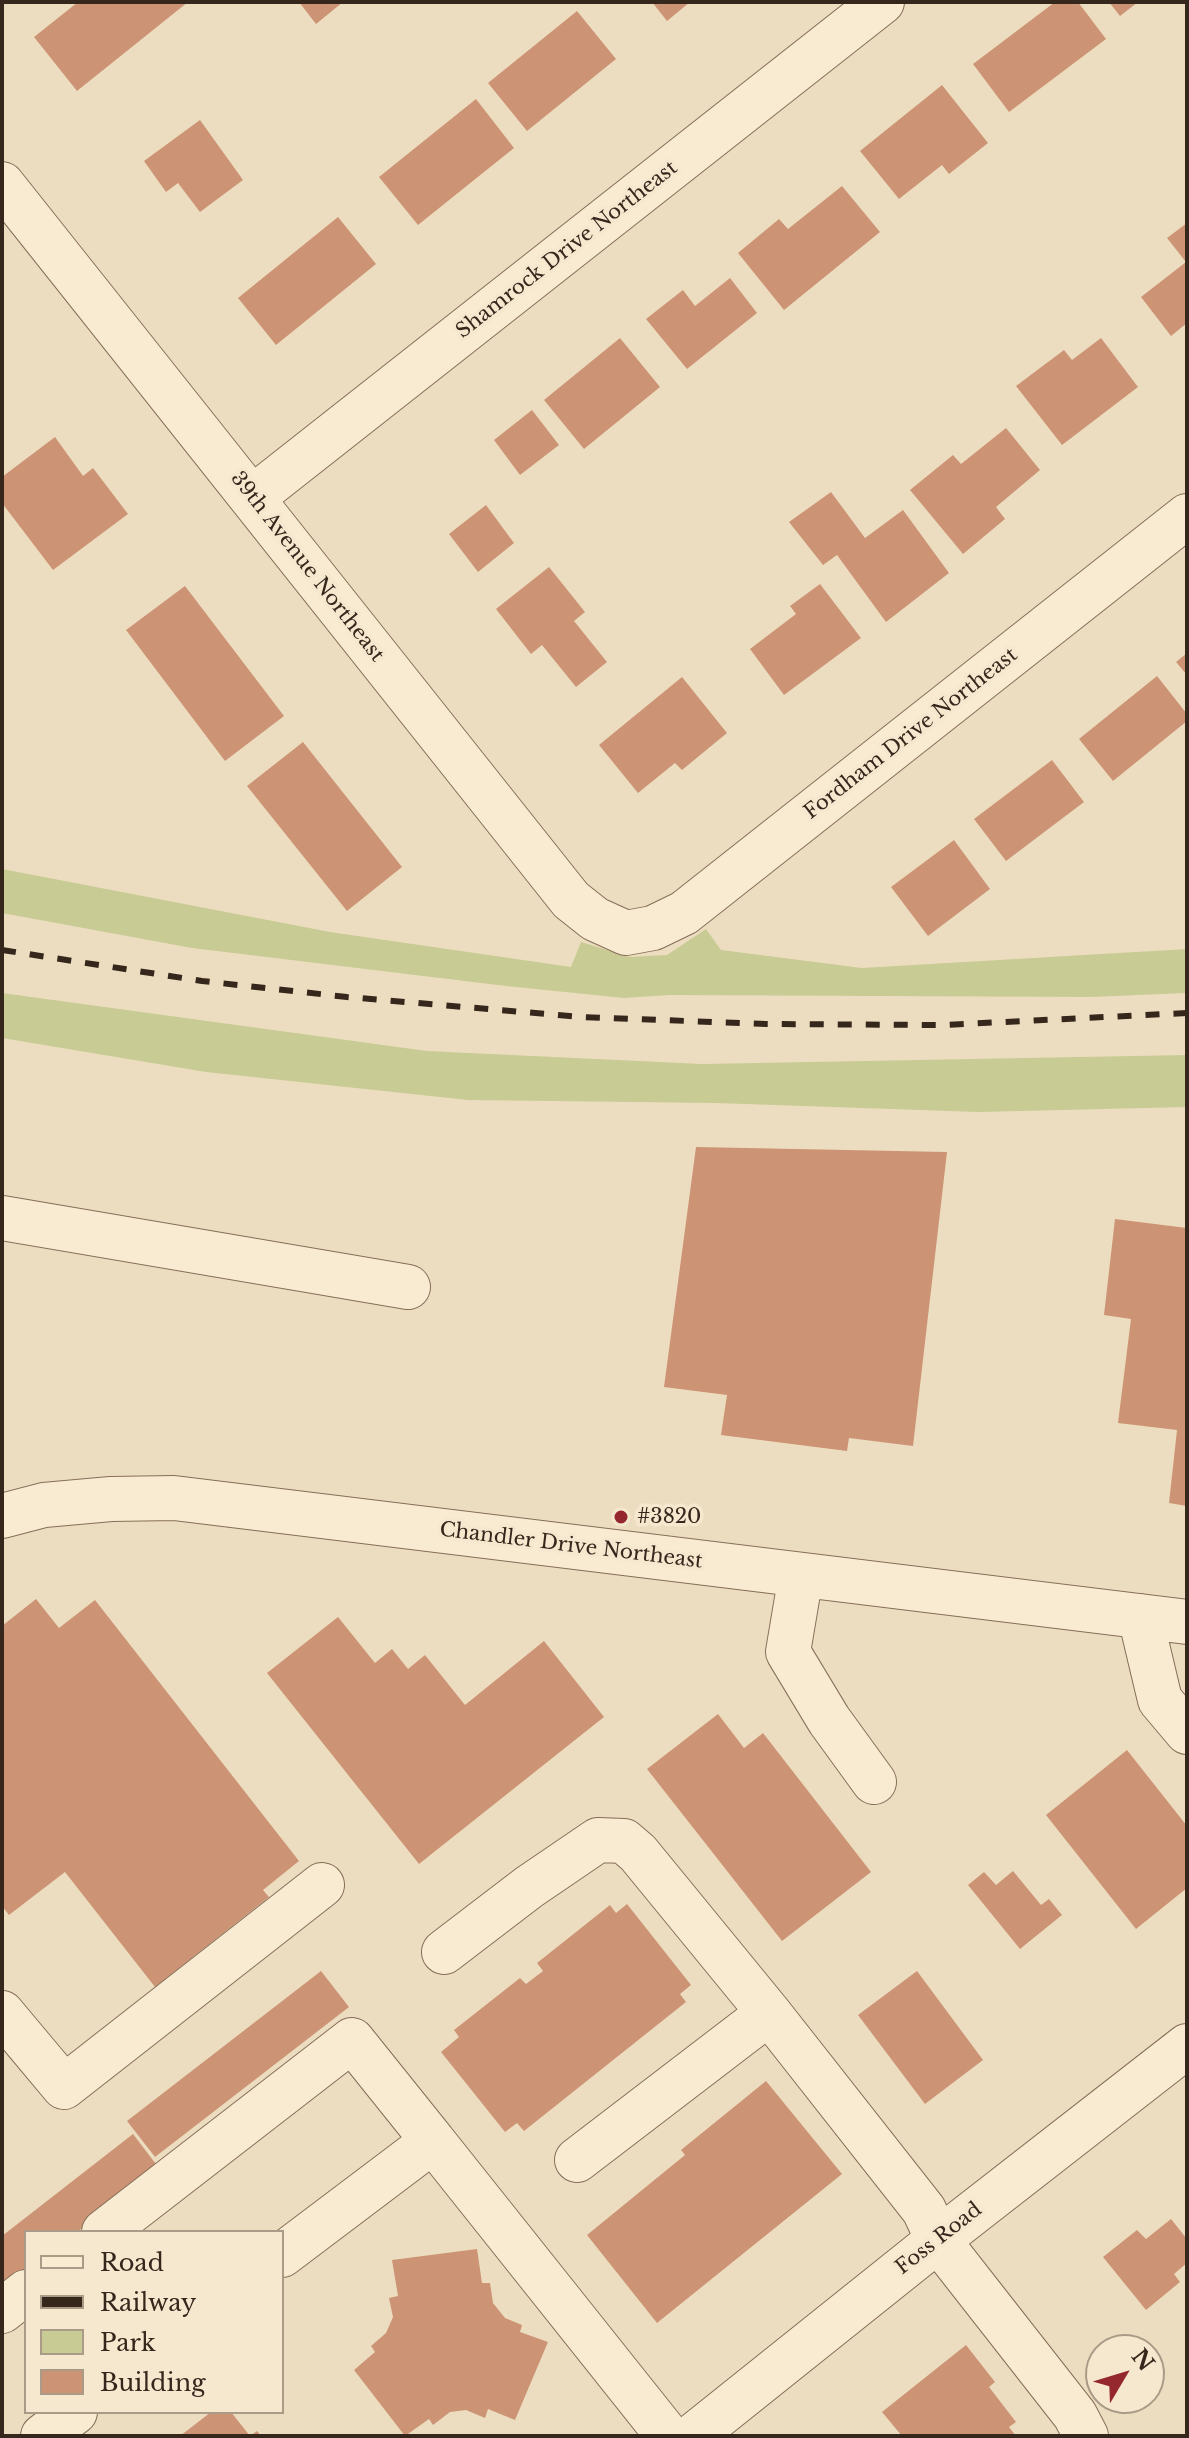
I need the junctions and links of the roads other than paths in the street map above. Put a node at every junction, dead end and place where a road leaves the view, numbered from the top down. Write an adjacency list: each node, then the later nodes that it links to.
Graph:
1 (882, 2): 3 (street, Shamrock Drive Northeast)
2 (2, 184): 3 (street, 39th Avenue Northeast)
3 (252, 498): 5 (street, 39th Avenue Northeast)
4 (1187, 516): 5 (street, Fordham Drive Northeast)
5 (626, 933)
6 (2, 1218): 7 (street)
7 (408, 1287)
8 (2, 1516): 9 (street, Chandler Drive Northeast)
9 (801, 1575): 10 (street, Chandler Drive Northeast); 13 (street)
10 (1140, 1616): 11 (street, Chandler Drive Northeast); 12 (street)
11 (1187, 1622)
12 (1187, 1732)
13 (874, 1782)
14 (322, 1885): 16 (street)
15 (444, 1952): 17 (street)
16 (2, 2013)
17 (769, 2013): 20 (street); 22 (street)
18 (1187, 2046): 22 (street, Foss Road)
19 (433, 2141): 21 (street); 23 (street); 28 (street)
20 (577, 2160)
21 (107, 2230)
22 (938, 2240): 29 (street, Foss Road); 30 (street)
23 (284, 2253)
24 (24, 2294): 25 (street)
25 (2, 2311)
26 (72, 2414): 27 (street)
27 (43, 2436)
28 (668, 2436)
29 (693, 2436)
30 (1086, 2436)

